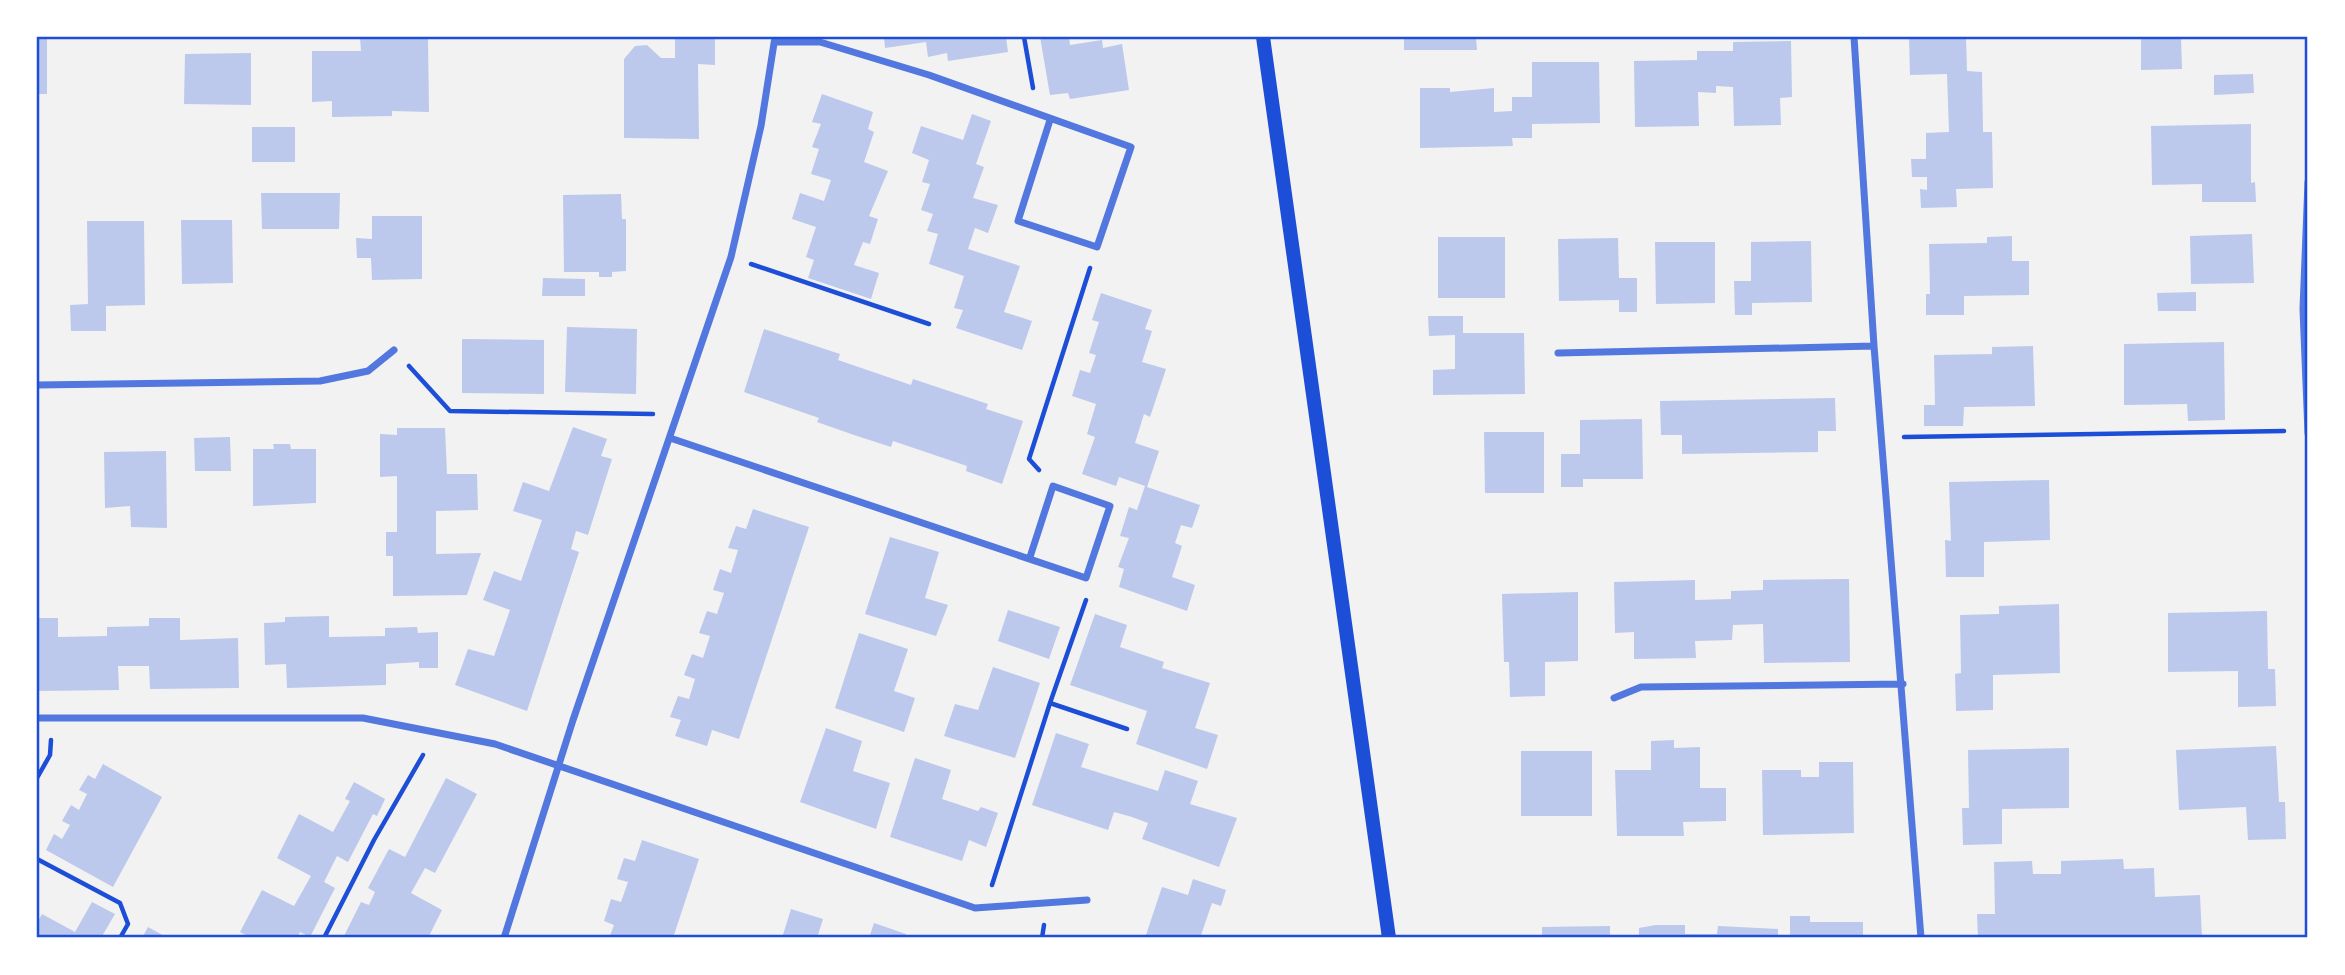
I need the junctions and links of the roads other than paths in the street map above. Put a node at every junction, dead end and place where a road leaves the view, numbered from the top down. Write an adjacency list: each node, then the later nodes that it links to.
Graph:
1 (1263, 37): 19 (main road)
2 (1854, 37): 6 (street)
3 (775, 39): 4 (street); 11 (street)
4 (1050, 120): 4 (street)
5 (2308, 182): 10 (street)
6 (1874, 346): 8 (street); 13 (street)
7 (394, 350): 9 (street)
8 (1559, 353)
9 (37, 385)
10 (2308, 432)
11 (670, 438): 12 (street); 16 (street)
12 (1030, 557): 12 (street)
13 (1903, 684): 14 (street); 20 (street)
14 (1614, 698)
15 (37, 718): 16 (street)
16 (558, 766): 17 (street); 18 (street)
17 (1087, 900)
18 (504, 938)
19 (1389, 938)
20 (1921, 938)

